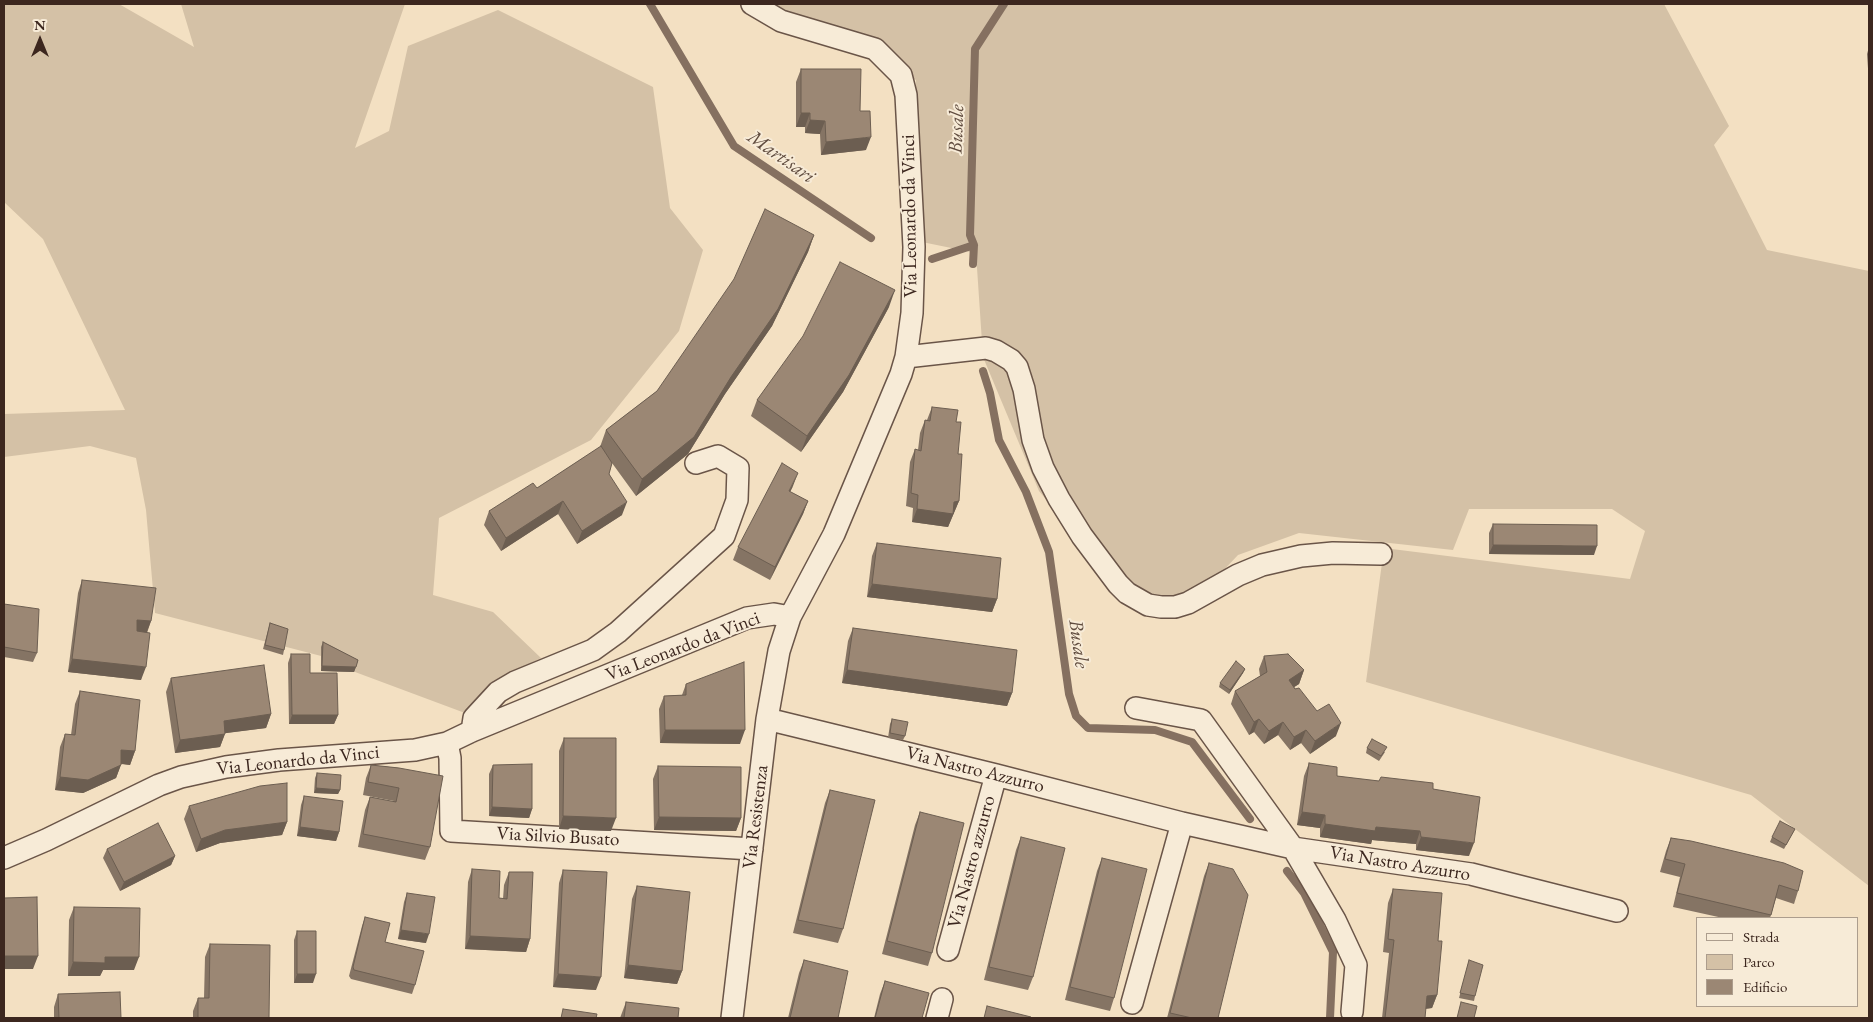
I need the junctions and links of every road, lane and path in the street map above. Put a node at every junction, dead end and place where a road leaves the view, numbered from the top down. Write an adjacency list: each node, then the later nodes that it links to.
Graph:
1 (752, 4): 2 (street, Via Leonardo da Vinci)
2 (906, 357): 4 (street); 5 (street, Via Leonardo da Vinci)
3 (696, 463): 8 (street)
4 (1381, 554)
5 (790, 617): 7 (street, Via Resistenza); 8 (street, Via Leonardo da Vinci)
6 (1136, 708): 12 (street)
7 (767, 719): 10 (street, Via Nastro Azzurro); 13 (street, Via Resistenza)
8 (472, 731): 9 (street, Via Leonardo da Vinci)
9 (447, 743): 13 (street, Via Silvio Busato); 14 (street, Via Leonardo da Vinci)
10 (996, 775): 11 (street, Via Nastro Azzurro); 16 (street, Via Nastro azzurro)
11 (1182, 823): 12 (street, Via Nastro Azzurro); 17 (street)
12 (1293, 848): 15 (street, Via Nastro Azzurro); 18 (street)
13 (752, 849): 19 (street, Via Resistenza)
14 (4, 858)
15 (1617, 911)
16 (948, 950)
17 (1132, 1003)
18 (1352, 1012)
19 (732, 1018)

